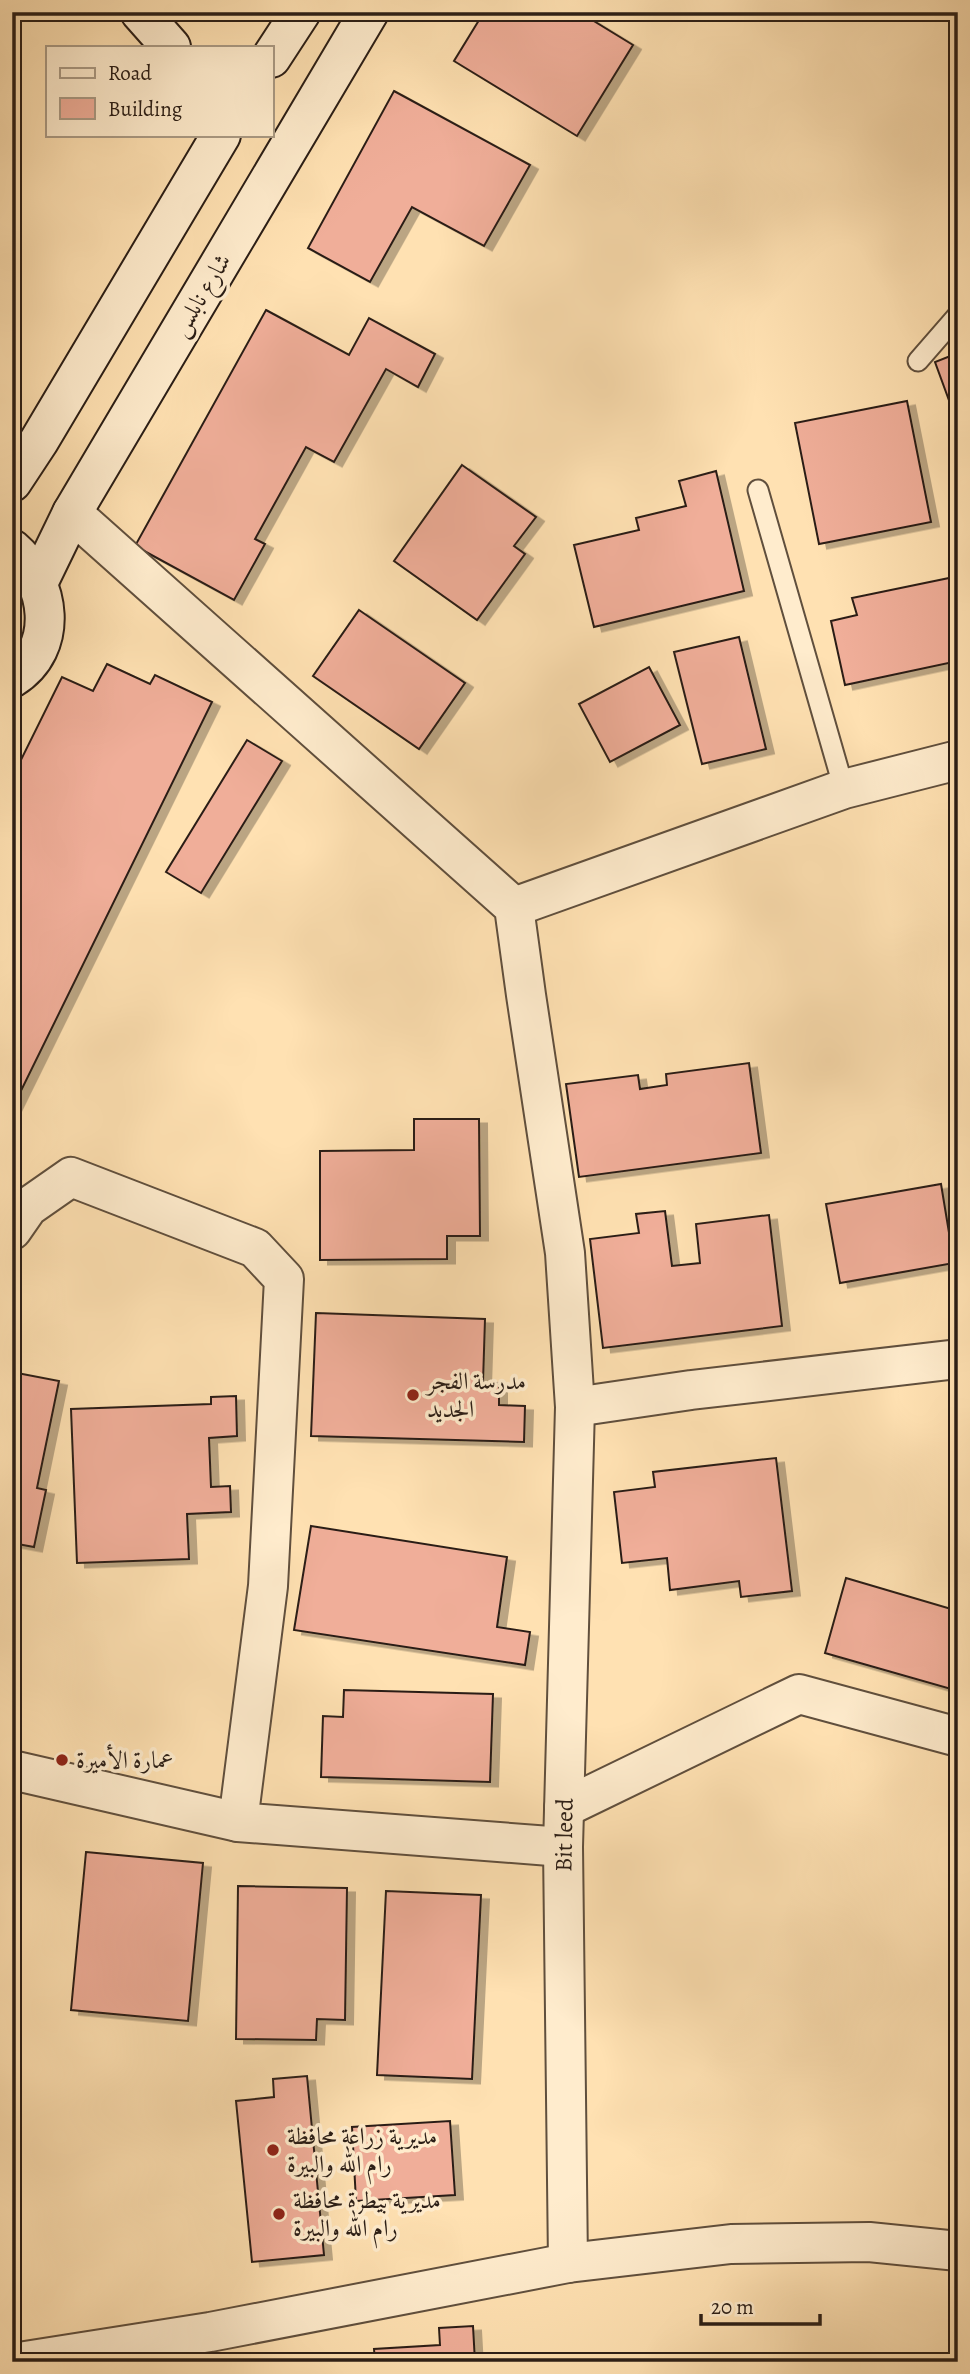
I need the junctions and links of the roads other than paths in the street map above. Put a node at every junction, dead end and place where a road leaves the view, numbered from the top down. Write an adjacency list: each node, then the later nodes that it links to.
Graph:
1 (140, 12): 4 (street)
2 (301, 12): 5 (street)
3 (369, 12): 11 (street, شارع نابلس)
4 (170, 46)
5 (273, 55)
6 (215, 138): 9 (street)
7 (958, 315): 8 (lane)
8 (918, 360)
9 (12, 482)
10 (758, 489): 16 (lane)
11 (72, 513): 13 (street, شارع نابلس); 17 (street)
12 (12, 549): 13 (street)
13 (39, 581): 14 (street)
14 (12, 678)
15 (958, 760): 16 (street)
16 (844, 789): 17 (street)
17 (514, 907): 20 (street, Bit leed)
18 (12, 1230): 24 (street)
19 (958, 1359): 20 (street)
20 (575, 1407): 23 (street, Bit leed)
21 (958, 1737): 23 (street)
22 (12, 1770): 24 (street)
23 (564, 1808): 25 (street, Bit leed)
24 (238, 1822): 25 (street)
25 (563, 1847): 27 (street, Bit leed)
26 (958, 2251): 27 (street)
27 (568, 2263): 28 (street)
28 (19, 2362)

